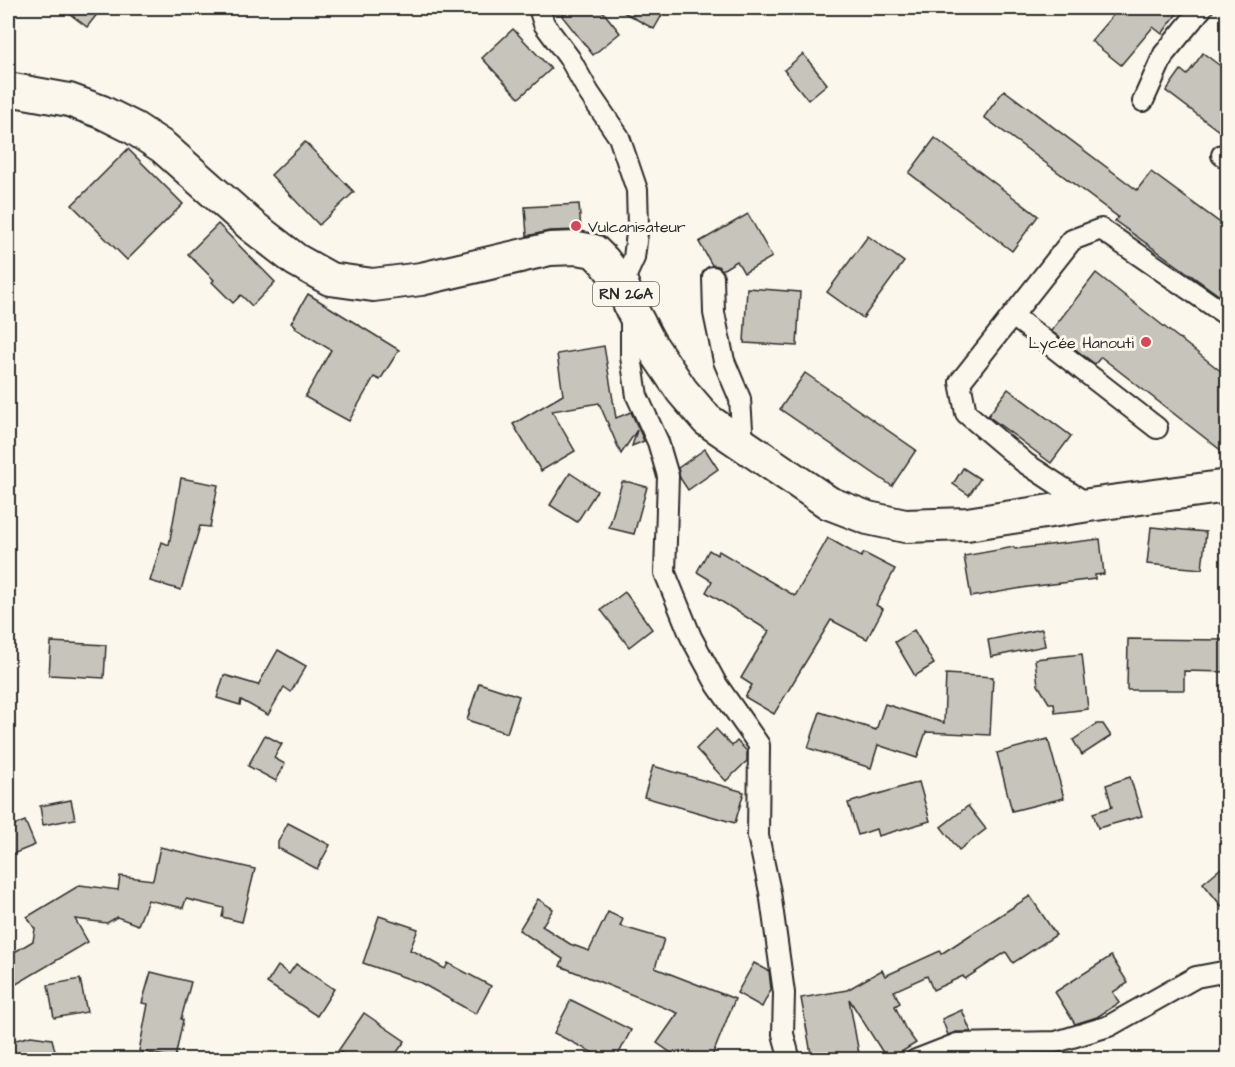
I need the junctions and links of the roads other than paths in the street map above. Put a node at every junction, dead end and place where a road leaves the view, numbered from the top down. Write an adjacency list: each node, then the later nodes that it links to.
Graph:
1 (539, 8): 6 (street)
2 (1202, 8): 4 (street)
3 (8, 89): 6 (main road, RN 26A)
4 (1143, 101)
5 (714, 277): 10 (street)
6 (627, 296): 10 (main road, RN 26A); 14 (street)
7 (1013, 316): 8 (street); 9 (street); 12 (street)
8 (1227, 316)
9 (1156, 428)
10 (743, 444): 12 (main road, RN 26A)
11 (1227, 486): 12 (main road, RN 26A)
12 (1089, 505)
13 (1227, 972): 15 (street)
14 (790, 1059)
15 (916, 1059)

